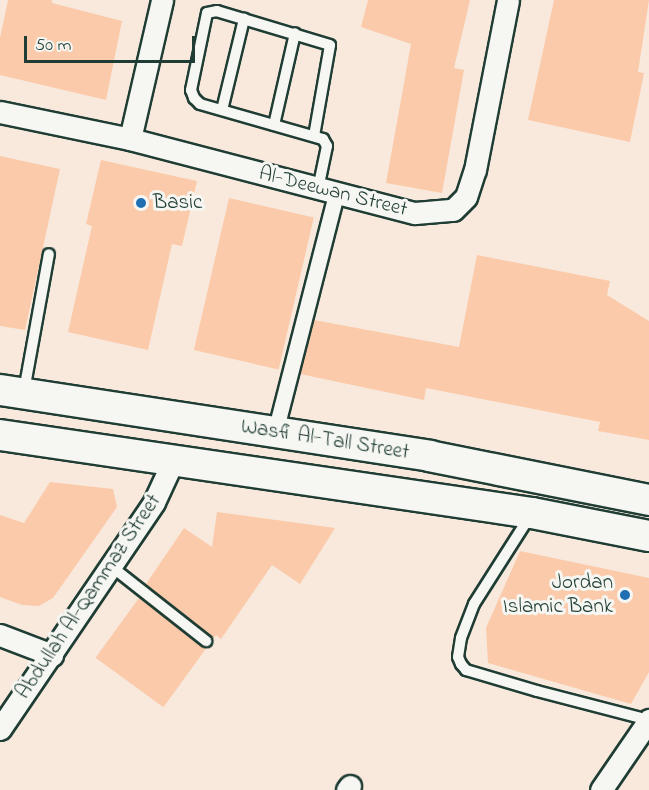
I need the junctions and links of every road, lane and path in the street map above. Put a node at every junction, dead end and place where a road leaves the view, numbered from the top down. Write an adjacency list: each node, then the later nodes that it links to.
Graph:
1 (162, 0): 9 (street)
2 (508, 0): 10 (street, Al-Deewan Street)
3 (244, 19): 4 (lane); 5 (lane); 5 (lane)
4 (296, 33): 7 (lane); 8 (lane)
5 (222, 110): 7 (lane)
6 (0, 112): 9 (street, Al-Deewan Street)
7 (274, 125): 8 (lane)
8 (314, 136): 10 (lane)
9 (130, 139): 10 (street, Al-Deewan Street)
10 (327, 191): 13 (street)
11 (49, 254): 12 (lane)
12 (12, 392): 13 (main road, Wasfi Al-Tall Street)
13 (275, 432): 16 (main road, Wasfi Al-Tall Street)
14 (0, 435): 15 (main road, Wasfi Al-Tall Street)
15 (173, 461): 17 (main road, Wasfi Al-Tall Street); 19 (street, Abdullah Al-Qammaz Street)
16 (649, 500)
17 (532, 513): 18 (main road, Wasfi Al-Tall Street); 23 (lane)
18 (649, 536)
19 (112, 567): 21 (lane); 22 (street, Abdullah Al-Qammaz Street)
20 (0, 635): 22 (street)
21 (206, 641)
22 (52, 655): 24 (street, Abdullah Al-Qammaz Street)
23 (649, 720): 25 (street)
24 (0, 729)
25 (601, 790)

